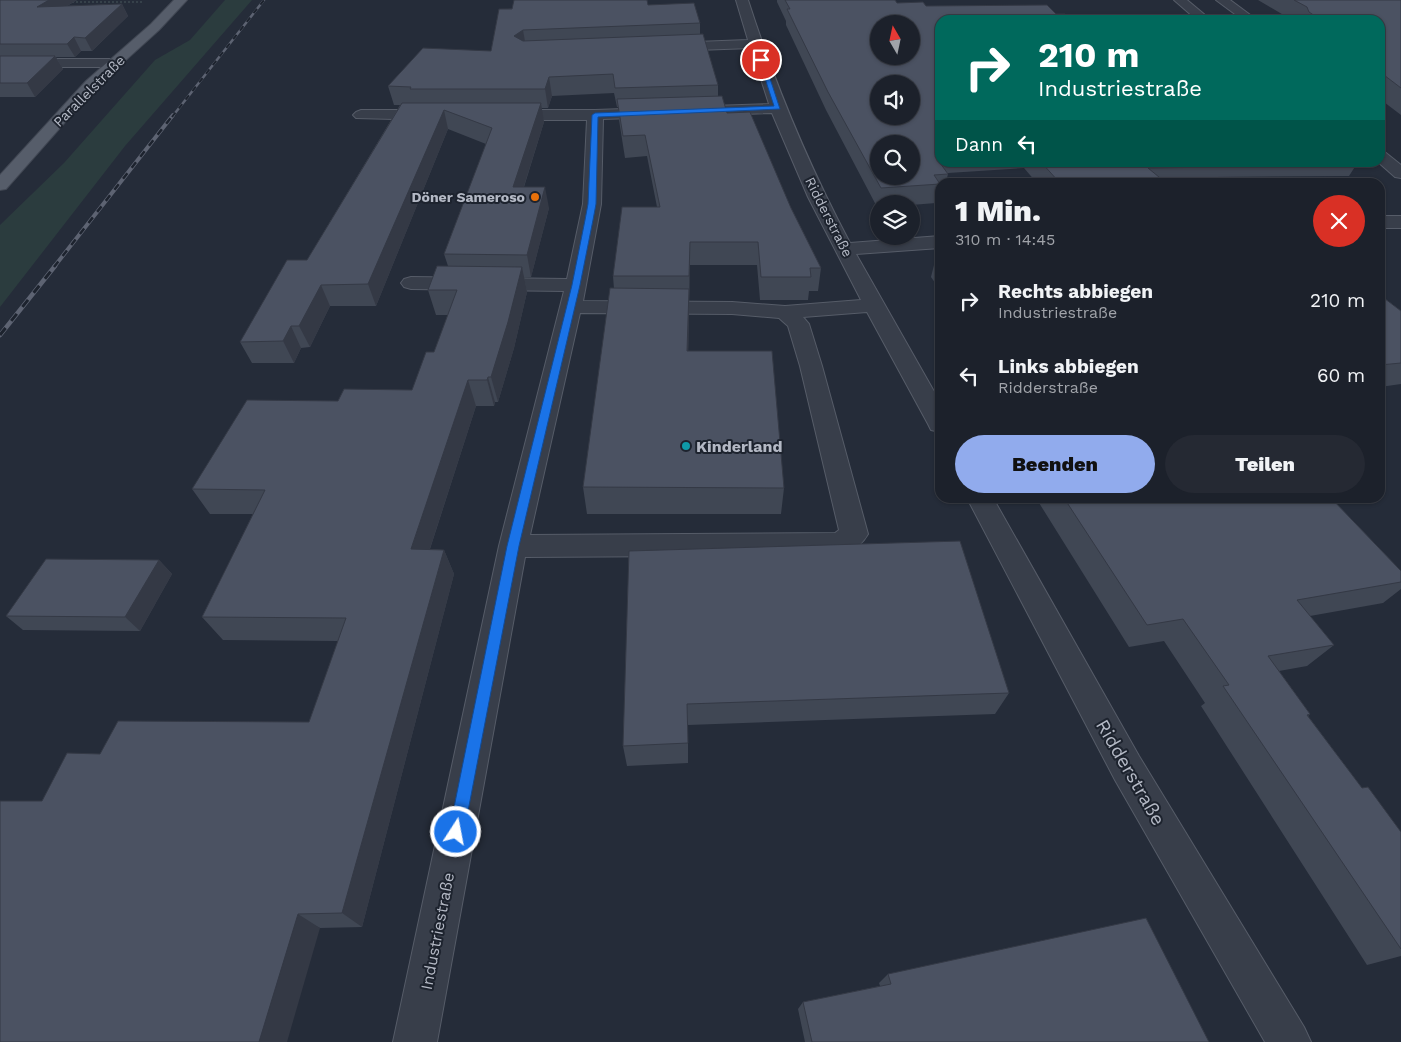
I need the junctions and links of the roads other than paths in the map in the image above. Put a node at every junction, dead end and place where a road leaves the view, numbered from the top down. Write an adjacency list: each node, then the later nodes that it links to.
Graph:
1 (181, 0): 10 (main road, Parallelstraße)
2 (742, 0): 7 (street, Ridderstraße)
3 (1180, 0): 5 (street)
4 (1222, 0): 6 (street)
5 (1199, 15)
6 (1244, 15)
7 (756, 44): 8 (street); 12 (street, Ridderstraße)
8 (654, 48)
9 (7, 63): 10 (street); 11 (street)
10 (115, 63): 18 (main road, Parallelstraße)
11 (0, 72)
12 (778, 108): 16 (street); 24 (street, Ridderstraße)
13 (361, 115): 14 (street)
14 (449, 115)
15 (488, 115): 16 (street)
16 (595, 115): 26 (street, Industriestraße)
17 (1385, 160): 19 (street)
18 (6, 171): 20 (main road, Parallelstraße)
19 (1401, 173)
20 (0, 185)
21 (1385, 222): 22 (street)
22 (1401, 222)
23 (935, 242): 24 (street)
24 (845, 249): 27 (street, Ridderstraße)
25 (411, 283): 26 (street)
26 (574, 296): 28 (street); 31 (street, Industriestraße)
27 (875, 305): 28 (street); 29 (street, Ridderstraße)
28 (785, 312): 31 (street)
29 (935, 415)
30 (983, 503): 33 (street, Ridderstraße)
31 (513, 546): 32 (street, Industriestraße)
32 (415, 1042)
33 (1289, 1042)

